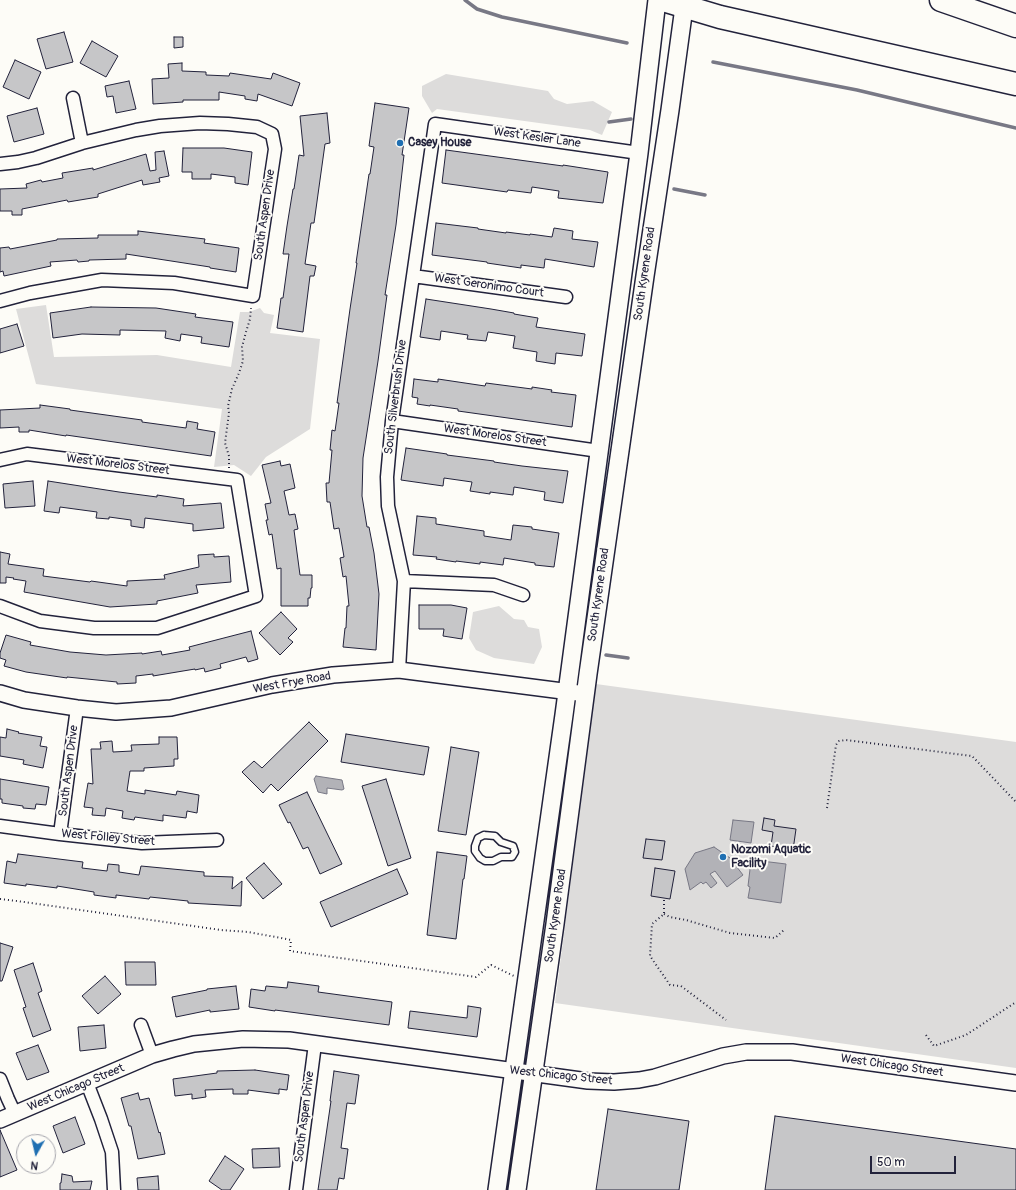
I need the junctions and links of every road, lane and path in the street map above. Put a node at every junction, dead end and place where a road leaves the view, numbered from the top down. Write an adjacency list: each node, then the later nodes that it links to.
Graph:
1 (657, 0): 10 (main road, South Kyrene Road)
2 (663, 0): 4 (highway)
3 (941, 0): 5 (highway)
4 (684, 3): 6 (highway); 13 (main road, South Kyrene Road)
5 (1016, 26)
6 (1016, 84)
7 (72, 98): 9 (street)
8 (435, 124): 10 (street, West Kesler Lane); 12 (street, South Silverbrush Drive)
9 (82, 143): 11 (street); 14 (street, South Aspen Drive)
10 (639, 153): 13 (main road); 18 (main road, South Kyrene Road)
11 (0, 164)
12 (413, 276): 15 (street, West Geronimo Court); 17 (street, South Silverbrush Drive)
13 (645, 276): 27 (main road, South Kyrene Road)
14 (253, 296): 16 (street); 20 (path)
15 (566, 297)
16 (0, 301)
17 (392, 421): 18 (street, West Morelos Street); 21 (street, South Silverbrush Drive)
18 (598, 451): 25 (main road, South Kyrene Road)
19 (0, 460): 20 (street, West Morelos Street)
20 (234, 480): 23 (street)
21 (404, 581): 22 (street); 24 (street, South Silverbrush Drive)
22 (523, 595)
23 (0, 606)
24 (399, 670): 25 (street, West Frye Road); 28 (street, West Frye Road)
25 (567, 691): 27 (street, West Frye Road); 39 (main road, South Kyrene Road)
26 (0, 693): 28 (street, West Frye Road)
27 (586, 694): 47 (main road, South Kyrene Road)
28 (77, 708): 32 (street, South Aspen Drive)
29 (1016, 802): 30 (path)
30 (827, 808)
31 (0, 826): 32 (street, West Folley Street)
32 (60, 834): 33 (street, West Folley Street)
33 (217, 840)
34 (515, 852): 34 (lane)
35 (0, 899): 39 (path)
36 (664, 900): 37 (path)
37 (664, 914): 38 (path); 41 (path)
38 (784, 930)
39 (526, 979): 46 (main road, South Kyrene Road)
40 (1016, 1002): 43 (path)
41 (726, 1020)
42 (141, 1025): 45 (street)
43 (926, 1035)
44 (314, 1044): 45 (street, West Chicago Street); 46 (street, West Chicago Street); 54 (street, South Aspen Drive)
45 (152, 1055): 49 (street, West Chicago Street)
46 (513, 1071): 47 (street, West Chicago Street); 55 (main road, South Kyrene Road)
47 (534, 1074): 50 (street, West Chicago Street); 56 (main road, South Kyrene Road)
48 (0, 1079): 51 (street)
49 (87, 1083): 51 (street, West Chicago Street); 53 (street)
50 (1016, 1083)
51 (15, 1114): 52 (street, West Chicago Street)
52 (0, 1120)
53 (114, 1190)
54 (296, 1190)
55 (497, 1190)
56 (517, 1190)

